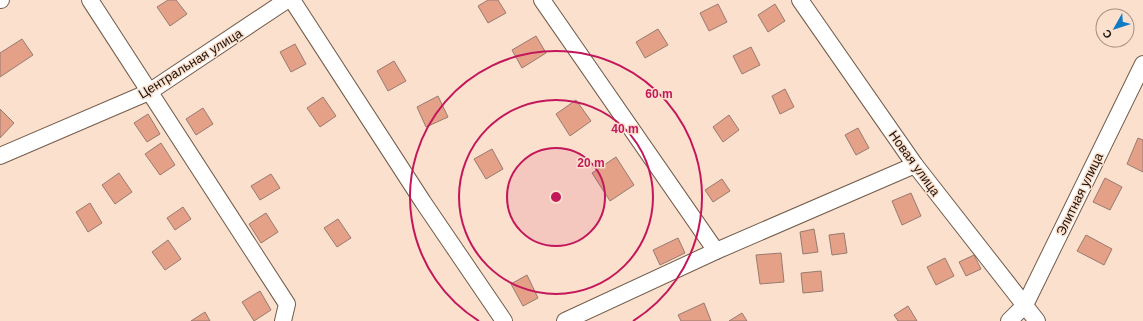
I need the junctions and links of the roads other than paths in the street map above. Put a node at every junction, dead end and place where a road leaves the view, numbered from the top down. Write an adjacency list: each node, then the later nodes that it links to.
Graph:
1 (90, 0): 7 (street)
2 (287, 0): 7 (street, Центральная улица)
3 (292, 0): 13 (street)
4 (542, 0): 10 (street)
5 (800, 0): 9 (street, Новая улица)
6 (1143, 64): 11 (street, Элитная улица)
7 (149, 92): 8 (street, Центральная улица); 12 (street)
8 (0, 156)
9 (915, 165): 10 (street); 11 (street, Новая улица)
10 (716, 250): 14 (street)
11 (1025, 305): 15 (street, Элитная улица); 16 (street, Новая улица)
12 (283, 321)
13 (504, 321)
14 (565, 321)
15 (1009, 321)
16 (1037, 321)

